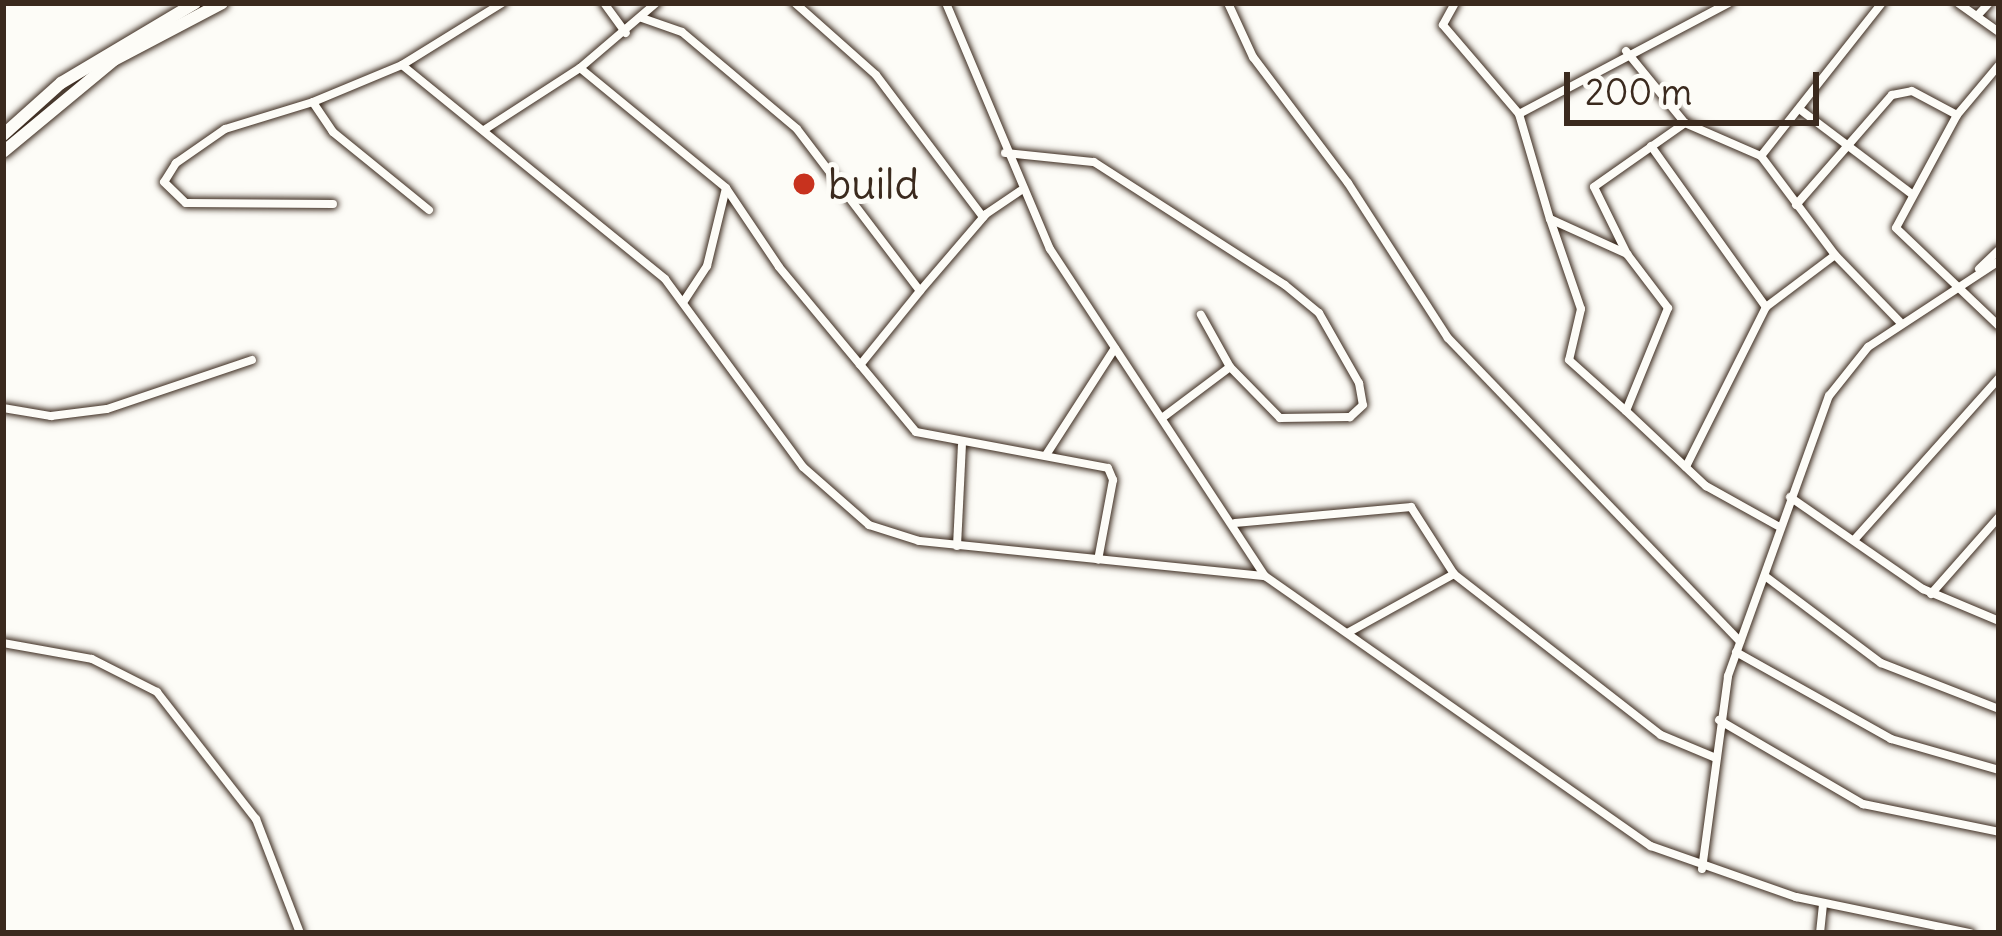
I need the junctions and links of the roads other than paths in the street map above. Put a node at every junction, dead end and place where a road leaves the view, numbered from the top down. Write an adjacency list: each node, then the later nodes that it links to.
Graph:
1 (195, 3): 29 (highway)
2 (222, 3): 32 (highway)
3 (502, 3): 20 (street)
4 (604, 3): 18 (street)
5 (656, 3): 16 (street)
6 (795, 3): 41 (street)
7 (946, 3): 33 (street)
8 (1455, 3): 25 (street)
9 (1729, 3): 14 (street)
10 (1882, 3): 24 (street)
11 (1958, 3): 15 (street)
12 (1989, 3): 15 (street)
13 (1227, 6): 79 (street)
14 (1714, 6): 19 (street)
15 (1977, 16): 17 (street)
16 (642, 18): 18 (street); 49 (street)
17 (1999, 32)
18 (626, 33): 22 (street)
19 (1626, 51): 25 (street); 27 (street)
20 (402, 64): 23 (street); 28 (street)
21 (1999, 65): 26 (street)
22 (580, 68): 28 (street); 35 (street)
23 (313, 102): 38 (street); 40 (street)
24 (1802, 111): 31 (street); 34 (street)
25 (1519, 114): 42 (street)
26 (1957, 115): 31 (street); 37 (street)
27 (1685, 123): 30 (street); 34 (street)
28 (484, 130): 50 (street)
29 (3, 135)
30 (1651, 146): 44 (street); 51 (street)
31 (1849, 148): 37 (street); 39 (street)
32 (3, 152)
33 (1005, 153): 36 (street); 58 (street)
34 (1761, 156): 39 (street)
35 (726, 188): 50 (street); 57 (street)
36 (1020, 191): 41 (street); 55 (street)
37 (1913, 195): 48 (street)
38 (333, 204)
39 (1796, 205): 45 (street)
40 (429, 210)
41 (983, 217): 49 (street)
42 (1550, 219): 44 (street); 61 (street)
43 (1999, 250): 47 (street)
44 (1627, 254): 61 (street)
45 (1835, 255): 51 (street); 53 (street)
46 (1999, 261): 47 (street)
47 (1978, 271): 48 (street)
48 (1952, 287): 53 (street); 54 (street)
49 (920, 291): 57 (street)
50 (684, 301): 71 (street)
51 (1766, 307): 65 (street)
52 (1201, 315): 58 (street)
53 (1900, 322): 66 (street)
54 (1999, 326)
55 (1115, 348): 62 (street); 64 (street)
56 (252, 360): 60 (street)
57 (860, 365): 63 (street)
58 (1230, 368): 62 (street)
59 (1999, 379): 70 (street)
60 (3, 408)
61 (1626, 410): 65 (street)
62 (1162, 418): 68 (street)
63 (962, 445): 64 (street); 71 (street)
64 (1046, 454): 72 (street)
65 (1686, 466): 69 (street)
66 (1790, 497): 69 (street); 70 (street)
67 (1999, 517): 76 (street)
68 (1235, 523): 73 (street); 74 (street)
69 (1778, 526): 75 (street)
70 (1855, 539): 76 (street)
71 (957, 546): 72 (street)
72 (1098, 560): 74 (street)
73 (1454, 574): 78 (street); 84 (street)
74 (1265, 576): 78 (street)
75 (1765, 576): 79 (street); 82 (street)
76 (1931, 594): 77 (street)
77 (1999, 621)
78 (1348, 632): 87 (street)
79 (1740, 641): 81 (street)
80 (3, 643): 90 (street)
81 (1736, 652): 83 (street); 85 (street)
82 (1999, 710)
83 (1719, 720): 84 (street); 86 (street)
84 (1716, 758): 87 (street)
85 (1999, 770)
86 (1999, 832)
87 (1702, 868): 88 (street)
88 (1823, 904): 89 (street); 91 (street)
89 (1916, 929): 92 (street)
90 (300, 933)
91 (1820, 933)
92 (1970, 933)

